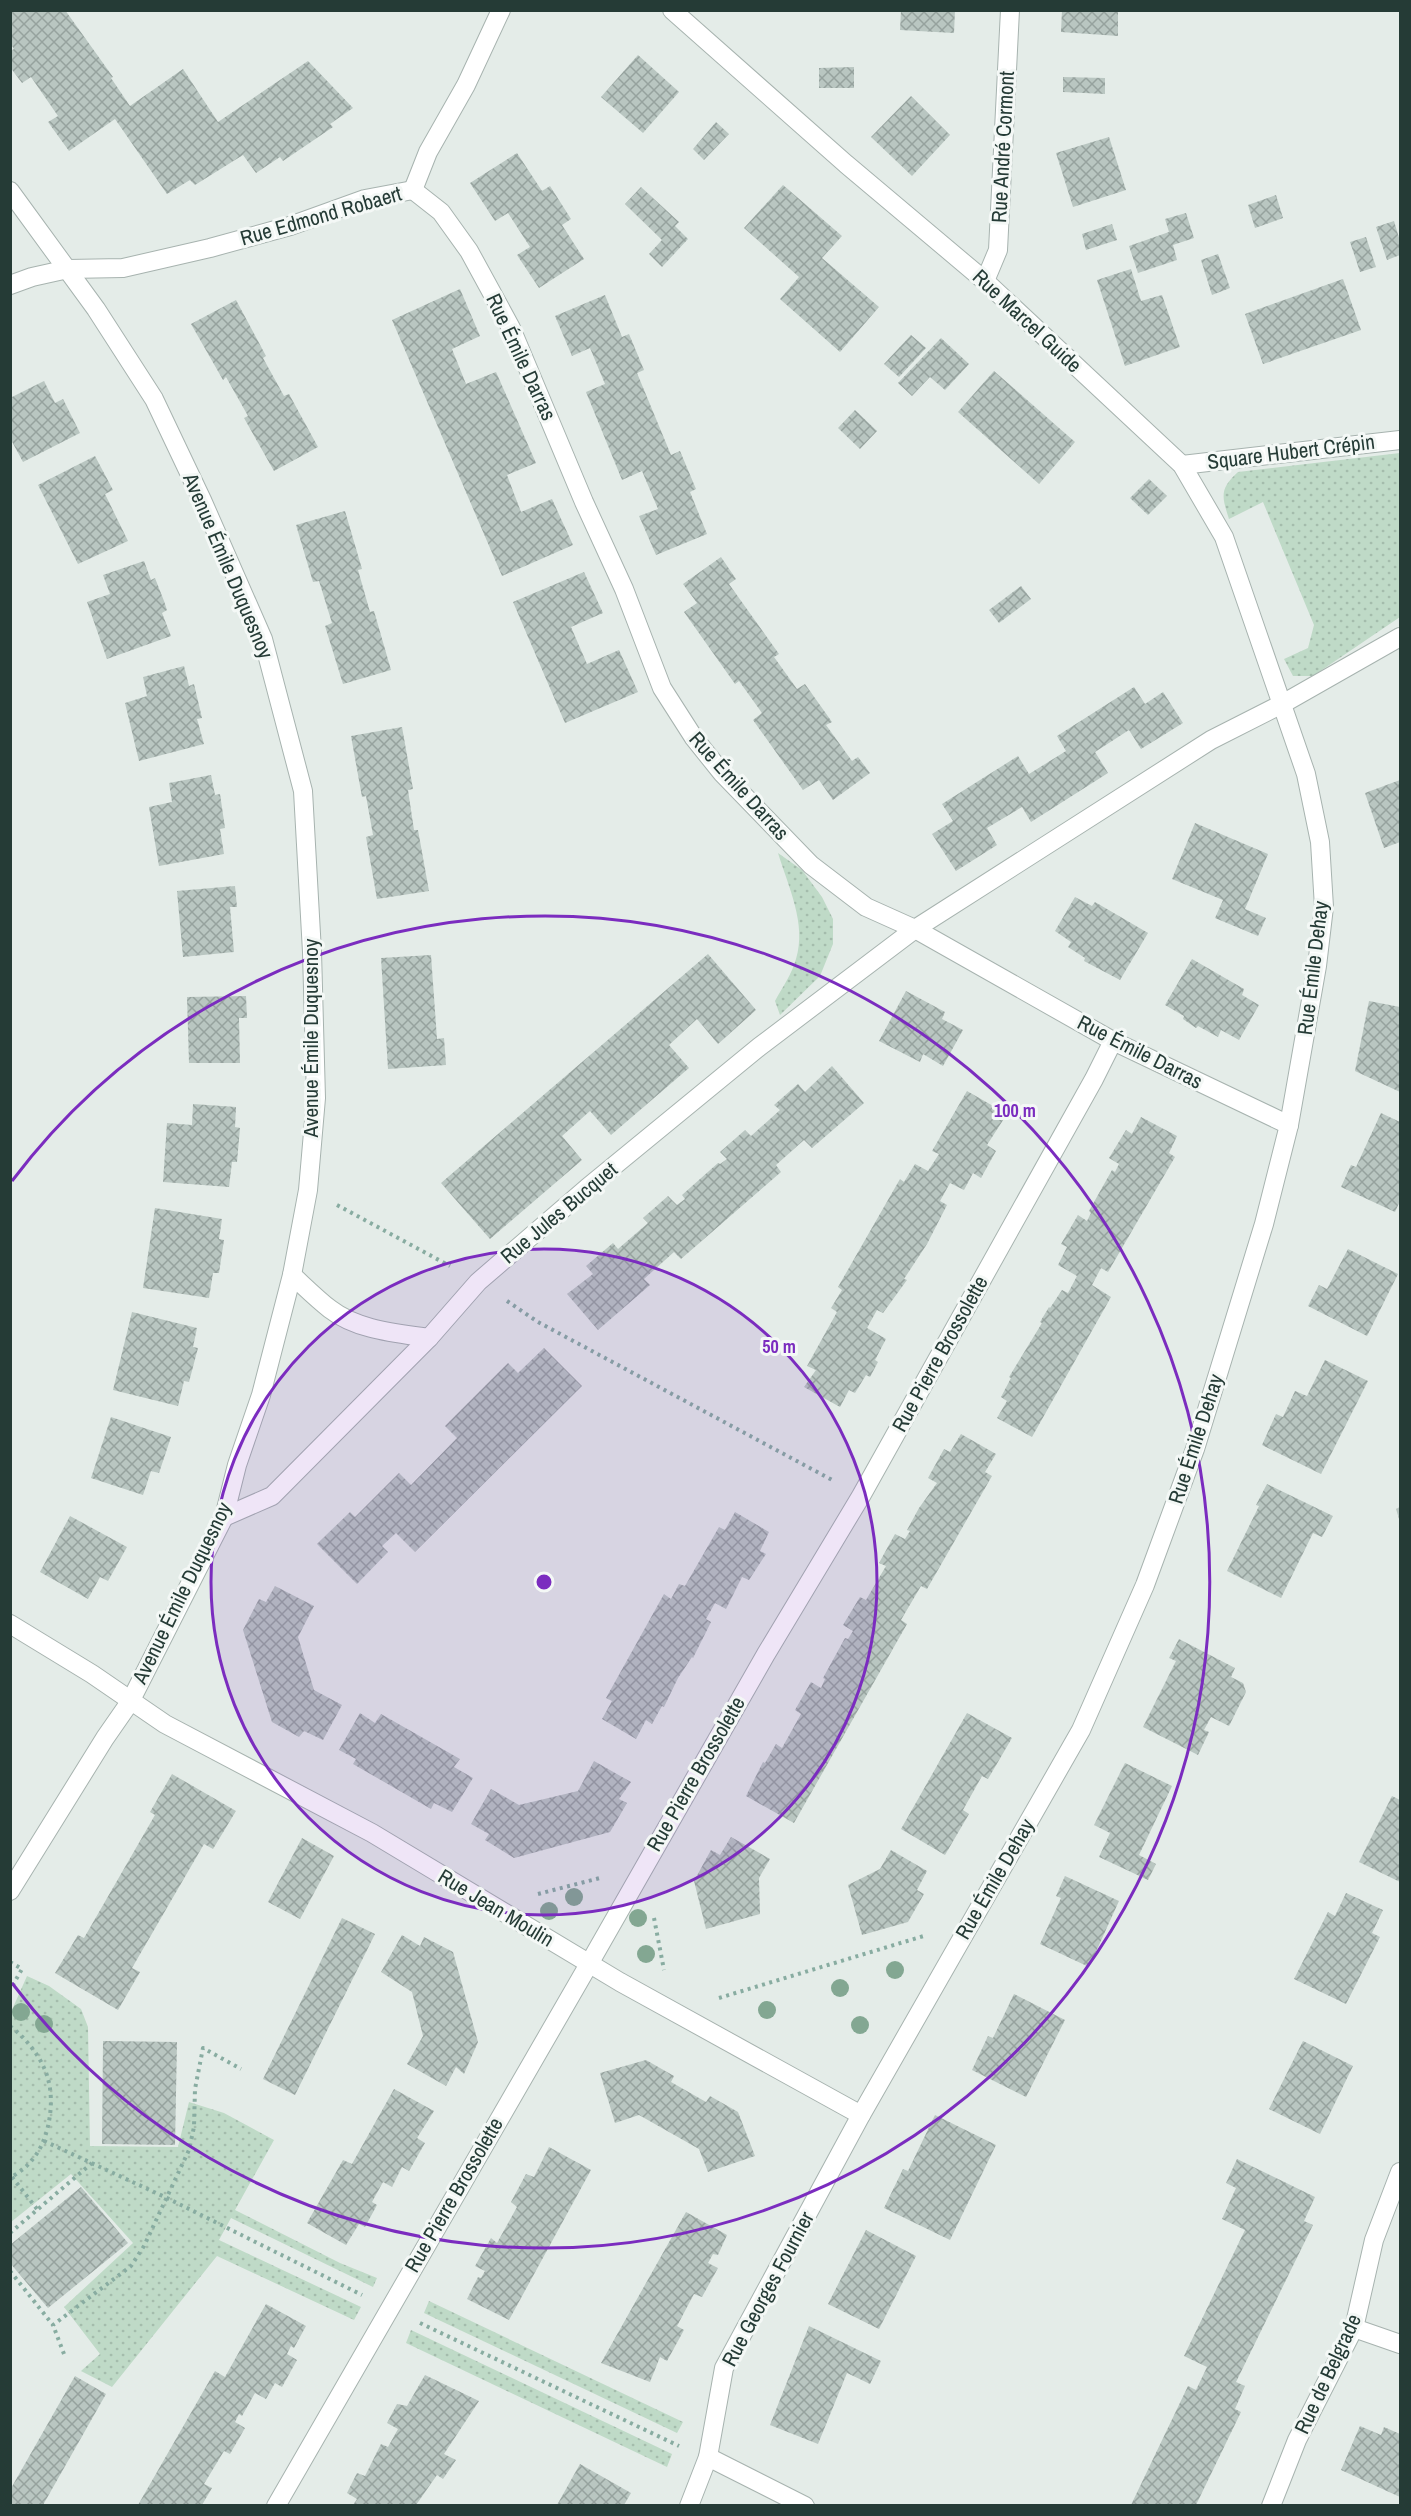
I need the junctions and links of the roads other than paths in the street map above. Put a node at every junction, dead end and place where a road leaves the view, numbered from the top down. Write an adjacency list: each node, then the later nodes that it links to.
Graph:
1 (501, 10): 4 (street, Rue Edmond Robaert)
2 (672, 10): 7 (street, Rue Marcel Guide)
3 (1010, 10): 7 (street, Rue André Cormont)
4 (413, 190): 6 (street, Rue Edmond Robaert); 13 (street, Rue Émile Darras)
5 (10, 191): 6 (street, Avenue Émile Duquesnoy)
6 (68, 269): 8 (street, Rue Edmond Robaert); 16 (street, Avenue Émile Duquesnoy)
7 (985, 281): 10 (street, Rue Marcel Guide)
8 (10, 285)
9 (1401, 440): 10 (street, Square Hubert Crépin)
10 (1182, 465): 12 (street, Rue Marcel Guide)
11 (1401, 637): 12 (street)
12 (1284, 703): 13 (street, Rue Jules Bucquet); 15 (street, Rue Émile Dehay)
13 (915, 929): 14 (street, Rue Émile Darras); 17 (street, Rue Jules Bucquet)
14 (1113, 1041): 15 (street, Rue Émile Darras); 22 (street, Rue Pierre Brossolette)
15 (1289, 1125): 23 (street, Rue Émile Dehay)
16 (292, 1275): 17 (street); 18 (street, Avenue Émile Duquesnoy)
17 (429, 1338): 18 (street, Rue Jules Bucquet)
18 (224, 1517): 20 (street, Avenue Émile Duquesnoy)
19 (10, 1624): 20 (street, Rue Jean Moulin)
20 (130, 1702): 21 (street, Avenue Émile Duquesnoy); 22 (street, Rue Jean Moulin)
21 (10, 1891)
22 (589, 1964): 23 (street, Rue Jean Moulin); 28 (street, Rue Pierre Brossolette)
23 (861, 2115): 27 (street, Rue Georges Fournier)
24 (1401, 2172): 25 (street, Rue de Belgrade)
25 (1354, 2328): 26 (street); 31 (street, Rue de Belgrade)
26 (1401, 2344)
27 (708, 2457): 29 (street, Rue Georges Fournier); 30 (street)
28 (276, 2505)
29 (689, 2505)
30 (805, 2505)
31 (1271, 2505)

